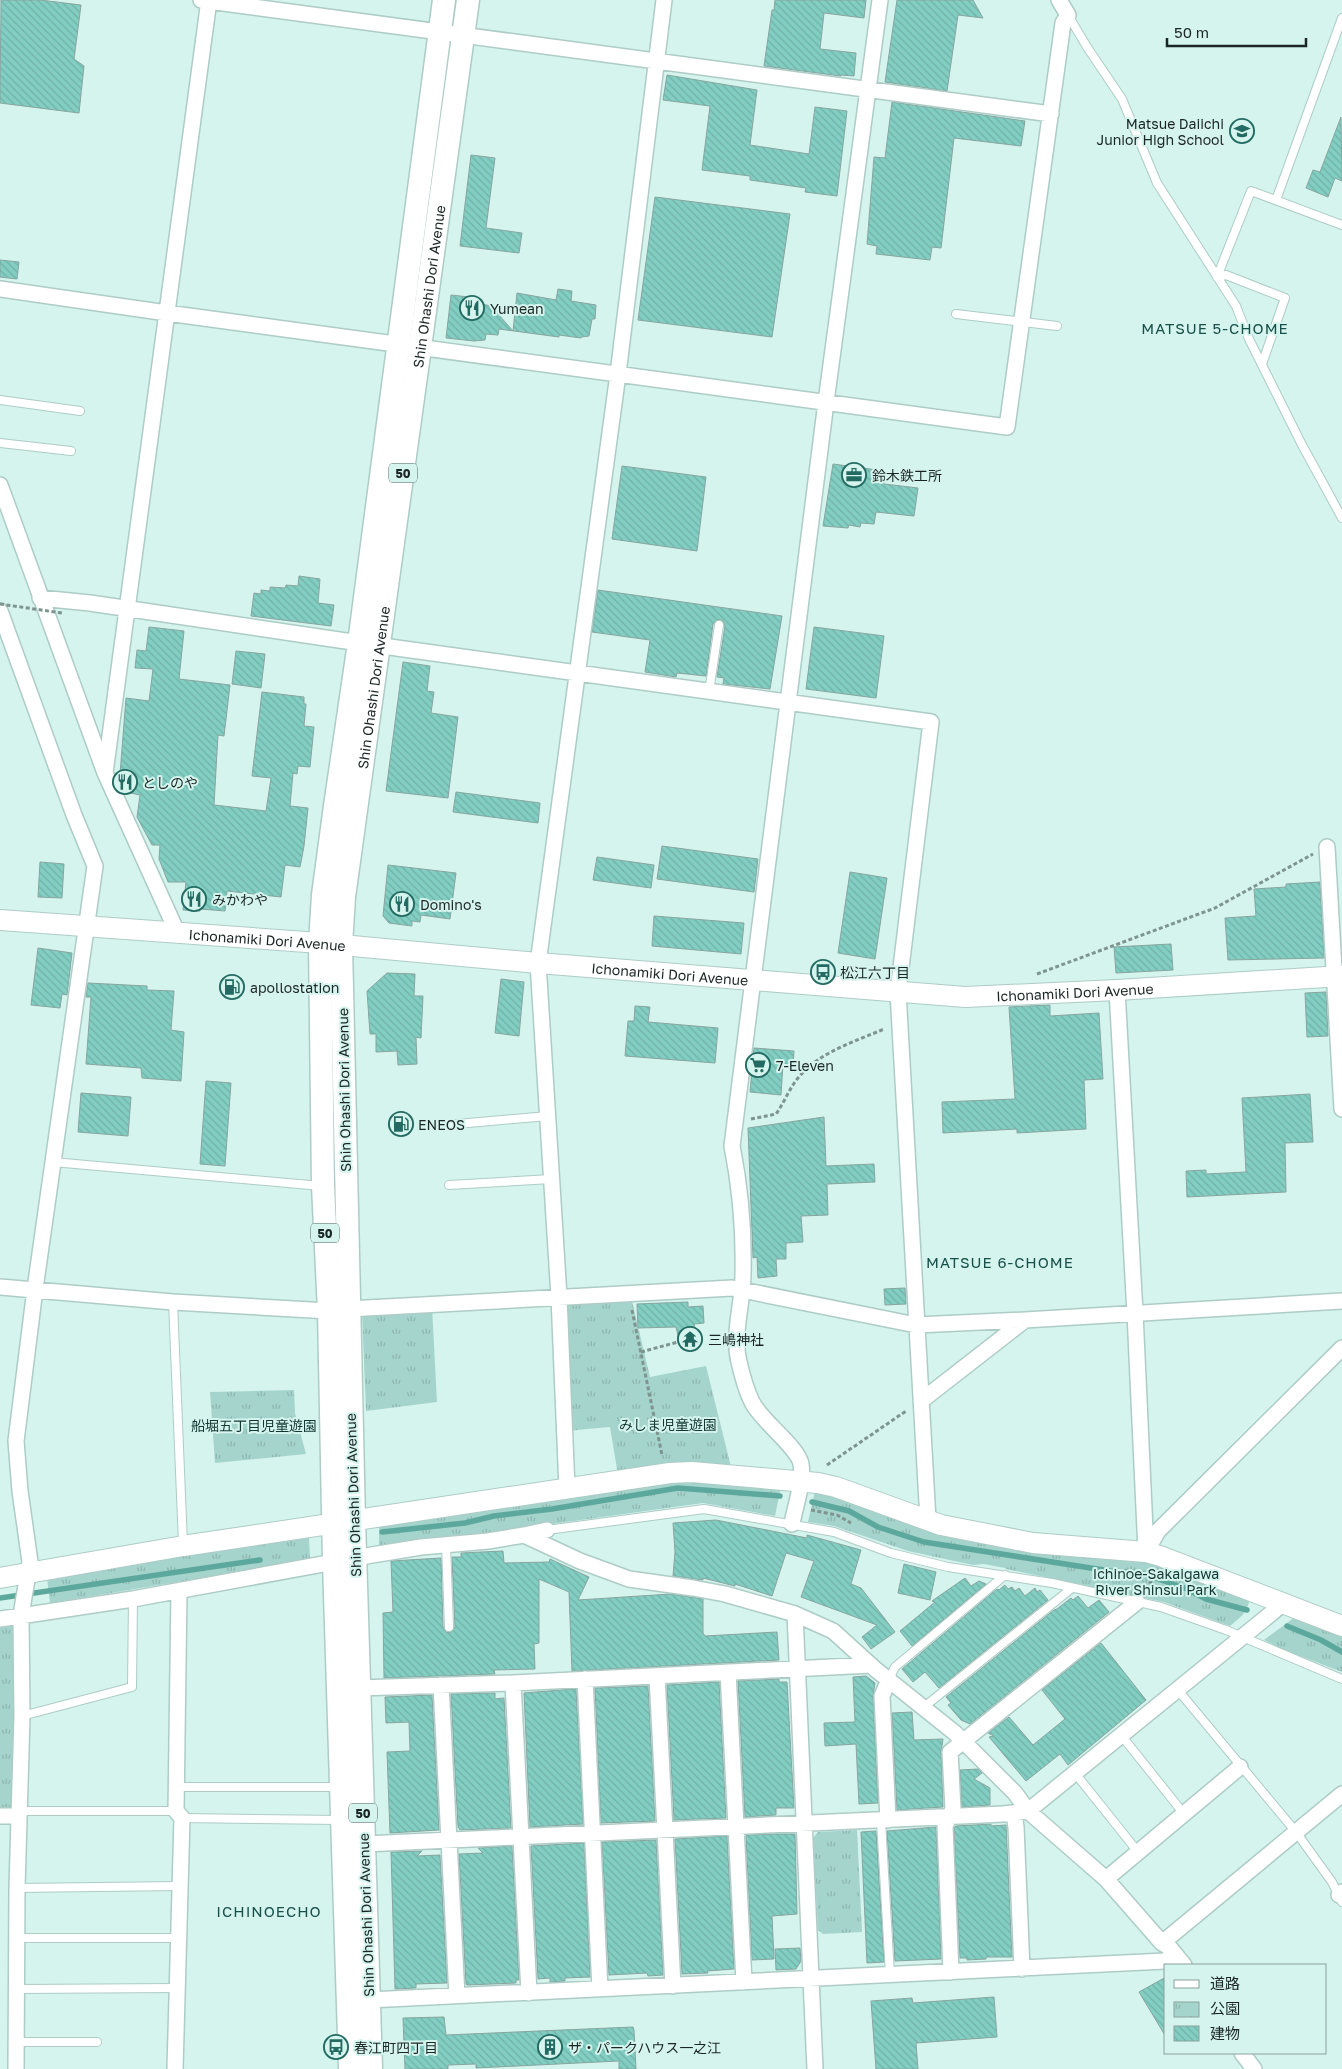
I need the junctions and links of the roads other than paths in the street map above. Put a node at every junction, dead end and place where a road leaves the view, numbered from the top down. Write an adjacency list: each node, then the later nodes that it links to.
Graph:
1 (206, 0): 9 (street); 18 (street)
2 (444, 0): 9 (main road, Shin Ohashi Dori Avenue / 50)
3 (468, 0): 10 (main road, Shin Ohashi Dori Avenue / 50)
4 (664, 0): 11 (street)
5 (880, 0): 12 (street)
6 (1059, 0): 7 (street)
7 (1068, 15): 13 (street); 16 (lane)
8 (1342, 18): 14 (lane)
9 (440, 32): 10 (street); 22 (main road, Shin Ohashi Dori Avenue / 50)
10 (464, 35): 11 (street); 23 (main road, Shin Ohashi Dori Avenue / 50)
11 (656, 61): 12 (street); 25 (street)
12 (867, 90): 13 (street); 27 (street)
13 (1050, 114): 20 (street)
14 (1276, 200): 15 (lane); 16 (lane)
15 (1342, 225)
16 (1217, 277): 24 (lane); 24 (lane)
17 (0, 289): 18 (street)
18 (167, 313): 22 (street); 34 (street)
19 (956, 314): 20 (lane)
20 (1022, 322): 21 (lane); 27 (street)
21 (1057, 326)
22 (398, 344): 23 (street); 37 (main road, Shin Ohashi Dori Avenue / 50)
23 (421, 348): 25 (street); 37 (main road, Shin Ohashi Dori Avenue / 50)
24 (1262, 364): 32 (lane)
25 (618, 374): 27 (street); 38 (street)
26 (0, 400): 28 (lane)
27 (826, 402): 40 (street)
28 (80, 411)
29 (0, 443): 30 (lane)
30 (71, 451)
31 (0, 484): 33 (street)
32 (1342, 518)
33 (40, 598): 34 (street); 41 (street)
34 (126, 610): 37 (street); 41 (street)
35 (0, 611): 44 (street)
36 (719, 625): 39 (lane)
37 (369, 644): 38 (street); 46 (main road, Shin Ohashi Dori Avenue / 50)
38 (578, 673): 39 (street); 47 (street)
39 (709, 692): 40 (street)
40 (789, 703): 49 (street); 51 (street)
41 (105, 773): 45 (street)
42 (1327, 847): 48 (street)
43 (0, 920): 44 (street, Ichonamiki Dori Avenue)
44 (88, 926): 45 (street, Ichonamiki Dori Avenue); 55 (street)
45 (176, 932): 46 (street, Ichonamiki Dori Avenue)
46 (330, 944): 47 (street, Ichonamiki Dori Avenue); 58 (main road, Shin Ohashi Dori Avenue / 50); 65 (main road, Shin Ohashi Dori Avenue / 50)
47 (538, 963): 49 (street, Ichonamiki Dori Avenue); 53 (street)
48 (1339, 976): 50 (street, Ichonamiki Dori Avenue); 52 (street)
49 (752, 979): 51 (street, Ichonamiki Dori Avenue); 61 (street)
50 (1117, 990): 51 (street, Ichonamiki Dori Avenue); 66 (street)
51 (898, 992): 68 (street)
52 (1342, 1109)
53 (548, 1116): 54 (lane); 56 (street)
54 (446, 1125)
55 (53, 1162): 58 (lane); 60 (street)
56 (551, 1179): 57 (lane); 62 (street)
57 (449, 1185)
58 (323, 1186): 65 (main road, Shin Ohashi Dori Avenue / 50)
59 (0, 1287): 60 (street)
60 (35, 1289): 64 (street); 82 (street)
61 (742, 1290): 62 (street); 68 (street); 71 (street)
62 (559, 1297): 65 (street); 72 (street)
63 (1342, 1301): 66 (street)
64 (173, 1302): 65 (street); 79 (lane)
65 (339, 1310): 74 (main road, Shin Ohashi Dori Avenue / 50)
66 (1135, 1313): 67 (street); 80 (street)
67 (1025, 1320): 68 (street); 70 (street)
68 (916, 1325): 70 (street)
69 (1342, 1348): 80 (street)
70 (921, 1400): 73 (street)
71 (800, 1481): 72 (street); 73 (street); 75 (street)
72 (566, 1489): 74 (street)
73 (928, 1520): 80 (street)
74 (343, 1522): 79 (street); 81 (main road, Shin Ohashi Dori Avenue / 50)
75 (792, 1524): 76 (lane); 83 (lane)
76 (547, 1530): 77 (street)
77 (524, 1535): 78 (street); 90 (street)
78 (446, 1545): 81 (street); 94 (lane)
79 (183, 1546): 82 (street)
80 (1151, 1559): 89 (street)
81 (344, 1560): 86 (street); 105 (main road, Shin Ohashi Dori Avenue / 50); 114 (main road, Shin Ohashi Dori Avenue / 50)
82 (29, 1572): 84 (street); 91 (street)
83 (1005, 1575): 85 (lane); 101 (lane)
84 (0, 1578)
85 (1072, 1588): 88 (lane); 107 (lane)
86 (179, 1591): 87 (street); 113 (street)
87 (133, 1599): 91 (street); 108 (lane)
88 (1137, 1602): 95 (lane); 110 (street)
89 (1284, 1603): 93 (street); 95 (street)
90 (795, 1614): 96 (street); 97 (street)
91 (21, 1615): 92 (street); 108 (street)
92 (0, 1619)
93 (1342, 1626)
94 (449, 1627)
95 (1242, 1637): 102 (lane); 106 (street)
96 (871, 1665): 97 (street); 101 (street)
97 (796, 1669): 98 (street); 124 (street)
98 (728, 1672): 99 (street); 125 (street)
99 (657, 1676): 100 (street); 126 (street)
100 (585, 1679): 103 (street); 128 (street)
101 (889, 1679): 107 (street); 123 (street)
102 (1342, 1679)
103 (513, 1683): 104 (street); 129 (street)
104 (441, 1685): 105 (street); 130 (street)
105 (359, 1688): 131 (main road, Shin Ohashi Dori Avenue / 50)
106 (1177, 1689): 109 (street); 111 (lane)
107 (924, 1707): 110 (street)
108 (22, 1716): 117 (street)
109 (1121, 1735): 112 (street); 118 (lane)
110 (964, 1742): 116 (street); 121 (street)
111 (1240, 1767): 118 (street); 127 (lane)
112 (1075, 1773): 116 (street); 132 (lane)
113 (177, 1787): 114 (lane); 119 (street)
114 (340, 1787): 122 (main road, Shin Ohashi Dori Avenue / 50)
115 (1342, 1794): 127 (street)
116 (1021, 1812): 121 (street); 133 (street); 141 (street)
117 (19, 1814): 119 (lane); 120 (street); 135 (street)
118 (1184, 1814): 132 (street)
119 (179, 1815): 122 (lane); 134 (street)
120 (0, 1816)
121 (949, 1817): 123 (street); 142 (street)
122 (342, 1820): 158 (main road, Shin Ohashi Dori Avenue / 50)
123 (885, 1820): 124 (street); 143 (lane)
124 (804, 1824): 125 (street); 144 (street)
125 (737, 1828): 126 (street); 145 (street)
126 (665, 1831): 128 (street); 146 (street)
127 (1296, 1832): 136 (lane); 139 (street)
128 (592, 1834): 129 (street); 149 (street)
129 (521, 1838): 130 (street); 150 (street)
130 (450, 1841): 131 (street); 151 (street)
131 (364, 1844): 152 (main road, Shin Ohashi Dori Avenue / 50)
132 (1138, 1852): 133 (street)
133 (1106, 1879): 139 (street)
134 (180, 1886): 135 (lane); 138 (street)
135 (17, 1888): 137 (street)
136 (1341, 1896)
137 (17, 1938): 138 (lane); 148 (street)
138 (180, 1938): 147 (street)
139 (1162, 1943): 140 (street)
140 (1179, 1959): 141 (street)
141 (1022, 1968): 142 (street)
142 (951, 1972): 143 (street)
143 (890, 1975): 144 (street)
144 (812, 1979): 145 (street); 160 (street)
145 (744, 1982): 146 (street)
146 (673, 1986): 149 (street)
147 (178, 1988): 148 (lane); 157 (street)
148 (17, 1989): 153 (street)
149 (600, 1989): 150 (street)
150 (529, 1993): 151 (street)
151 (457, 1996): 152 (street)
152 (369, 2000): 159 (main road, Shin Ohashi Dori Avenue / 50)
153 (16, 2042): 154 (lane); 156 (street)
154 (98, 2042)
155 (1243, 2054): 161 (street)
156 (16, 2069)
157 (176, 2069)
158 (350, 2069)
159 (371, 2069)
160 (815, 2069)
161 (1254, 2069)

